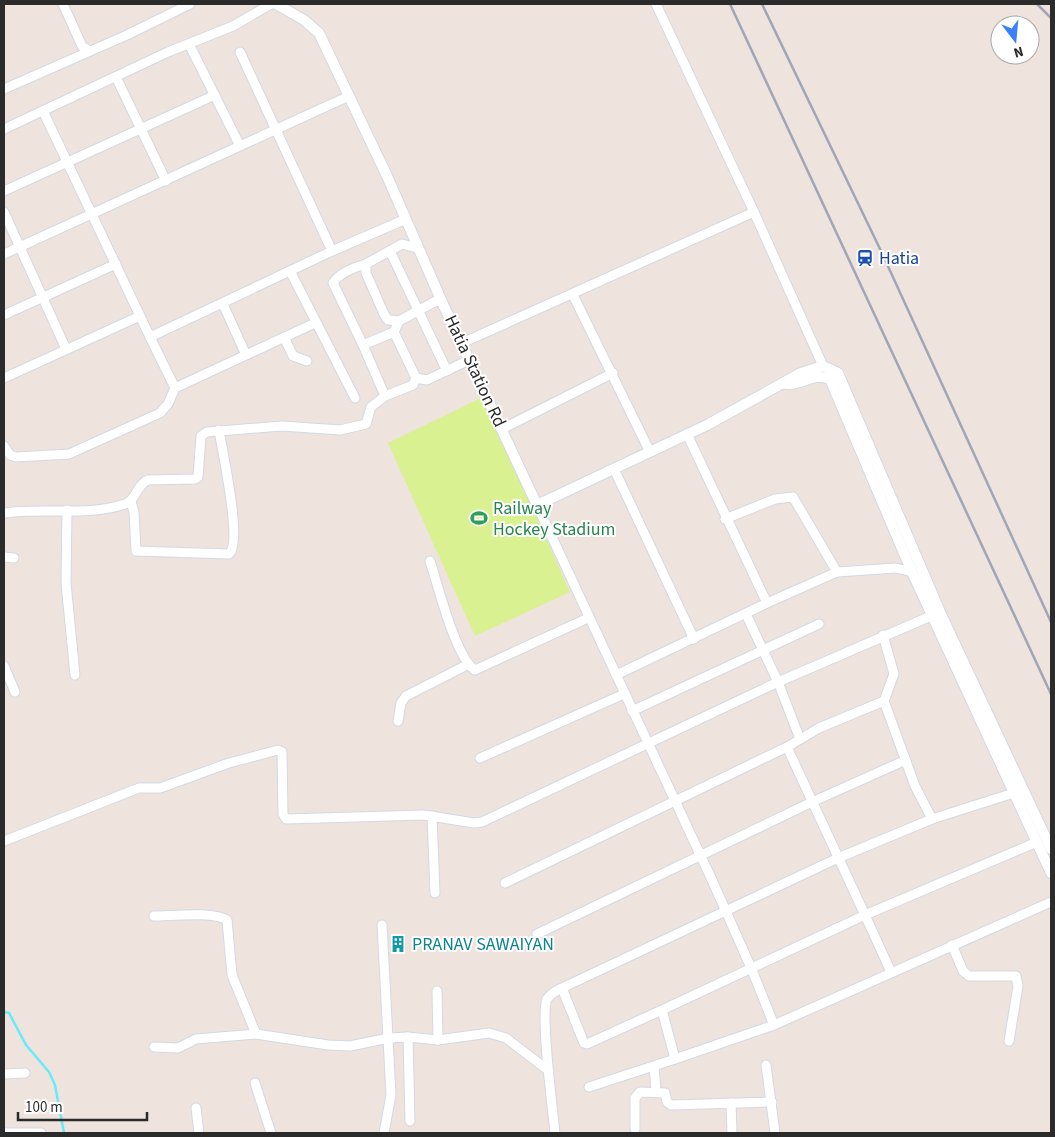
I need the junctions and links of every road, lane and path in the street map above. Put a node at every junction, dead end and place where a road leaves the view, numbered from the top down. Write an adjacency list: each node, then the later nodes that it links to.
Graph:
1 (63, 4): 7 (street)
2 (190, 4): 7 (street)
3 (271, 4): 6 (street)
4 (276, 4): 12 (street, Hatia Station Rd)
5 (656, 4): 22 (street)
6 (188, 44): 9 (street); 11 (street)
7 (89, 51): 10 (street)
8 (240, 52): 16 (street)
9 (116, 78): 13 (street); 15 (street)
10 (4, 89)
11 (214, 95): 15 (street); 17 (street)
12 (349, 96): 16 (street); 24 (street, Hatia Station Rd)
13 (43, 111): 14 (street); 18 (street)
14 (4, 129)
15 (141, 129): 18 (street); 19 (street)
16 (275, 129): 17 (street); 28 (street)
17 (240, 146): 19 (street)
18 (69, 163): 20 (street); 23 (street)
19 (166, 181): 23 (street)
20 (4, 191)
21 (4, 212): 25 (street)
22 (754, 212): 33 (street); 51 (street)
23 (94, 214): 25 (street); 30 (street)
24 (406, 219): 26 (street, Hatia Station Rd); 28 (street)
25 (19, 246): 29 (street); 34 (street)
26 (417, 248): 27 (street); 35 (street, Hatia Station Rd)
27 (390, 250): 31 (street); 37 (street)
28 (332, 251): 32 (street)
29 (4, 254)
30 (116, 264): 34 (street); 39 (street)
31 (366, 264): 40 (street); 46 (street)
32 (290, 271): 36 (street); 41 (street)
33 (573, 295): 45 (street); 53 (street)
34 (42, 298): 38 (street); 47 (street)
35 (442, 302): 37 (street); 45 (street, Hatia Station Rd)
36 (223, 304): 43 (street); 48 (street)
37 (418, 310): 40 (street); 52 (street)
38 (4, 315)
39 (140, 316): 43 (street); 47 (street)
40 (399, 321): 42 (street)
41 (315, 323): 44 (street); 59 (street)
42 (394, 332): 46 (street); 55 (street)
43 (150, 337): 57 (street)
44 (284, 337): 48 (street); 50 (street)
45 (462, 343): 49 (street, Hatia Station Rd)
46 (363, 345): 58 (street)
47 (66, 349): 54 (street)
48 (246, 355): 57 (street)
49 (469, 360): 52 (street); 60 (street, Hatia Station Rd)
50 (307, 361)
51 (823, 366): 56 (street); 79 (street)
52 (447, 370): 55 (street)
53 (613, 373): 60 (street); 64 (street)
54 (4, 378)
55 (416, 378): 58 (street)
56 (785, 384): 62 (street); 76 (street)
57 (175, 388): 65 (street)
58 (385, 396): 61 (street)
59 (354, 398)
60 (502, 429): 68 (street, Hatia Station Rd)
61 (219, 430): 67 (street); 67 (street)
62 (687, 434): 64 (street); 71 (street)
63 (4, 446): 65 (street)
64 (650, 452): 66 (street)
65 (7, 458)
66 (614, 469): 68 (street); 83 (street)
67 (130, 502): 69 (street)
68 (537, 505): 80 (street)
69 (67, 510): 70 (street); 87 (street)
70 (4, 513)
71 (725, 519): 75 (street); 77 (street)
72 (4, 557): 73 (street)
73 (14, 558)
74 (430, 561): 85 (street)
75 (837, 572): 76 (street); 77 (street)
76 (912, 572): 79 (street)
77 (766, 603): 78 (street)
78 (746, 614): 83 (street); 84 (street)
79 (937, 614): 82 (street); 100 (street)
80 (588, 618): 85 (street); 88 (street)
81 (819, 624): 84 (street)
82 (883, 636): 89 (street); 92 (street)
83 (694, 639): 88 (street)
84 (763, 650): 89 (street); 93 (street)
85 (467, 665): 94 (street)
86 (4, 666): 90 (street)
87 (75, 675)
88 (616, 675): 91 (street)
89 (778, 682): 95 (street); 96 (street)
90 (14, 692)
91 (624, 694): 93 (street); 98 (street)
92 (884, 701): 95 (street); 99 (street)
93 (632, 711): 96 (street)
94 (398, 721)
95 (800, 739): 97 (street)
96 (647, 743): 101 (street); 103 (street)
97 (787, 747): 101 (street); 102 (street)
98 (480, 758)
99 (906, 760): 102 (street); 104 (street)
100 (1019, 791): 104 (street); 106 (street); 107 (street)
101 (674, 799): 108 (street); 111 (street)
102 (812, 802): 108 (street); 109 (street)
103 (432, 816): 105 (street); 112 (street)
104 (932, 819): 109 (street)
105 (4, 841)
106 (1037, 842): 110 (street); 116 (street)
107 (1051, 849)
108 (700, 855): 114 (street); 118 (street)
109 (838, 858): 114 (street); 116 (street)
110 (1051, 873)
111 (505, 883)
112 (435, 893)
113 (1051, 902): 119 (street)
114 (724, 912): 120 (street); 122 (street)
115 (154, 916): 126 (street)
116 (864, 916): 120 (street); 121 (street)
117 (382, 925): 128 (street)
118 (537, 934)
119 (952, 945): 121 (street); 130 (street)
120 (752, 970): 124 (street); 125 (street)
121 (892, 972): 125 (street)
122 (562, 988): 124 (street); 135 (street)
123 (437, 991): 129 (street)
124 (662, 1010): 132 (street)
125 (774, 1024): 132 (street)
126 (256, 1034): 128 (street); 131 (street)
127 (408, 1037): 128 (street); 129 (street); 144 (street)
128 (389, 1038): 150 (street)
129 (438, 1040): 135 (street)
130 (1009, 1041)
131 (154, 1047)
132 (675, 1060): 134 (street)
133 (766, 1065): 141 (street)
134 (654, 1066): 139 (street); 140 (street)
135 (549, 1071): 151 (street)
136 (4, 1074): 137 (street)
137 (25, 1074)
138 (255, 1083): 149 (street)
139 (589, 1086)
140 (656, 1091): 142 (street); 145 (street)
141 (772, 1102): 142 (street); 153 (street)
142 (731, 1104): 152 (street)
143 (196, 1108): 148 (street)
144 (410, 1121)
145 (636, 1129)
146 (4, 1133): 147 (street)
147 (41, 1133)
148 (199, 1133)
149 (271, 1133)
150 (384, 1133)
151 (555, 1133)
152 (732, 1133)
153 (776, 1133)

